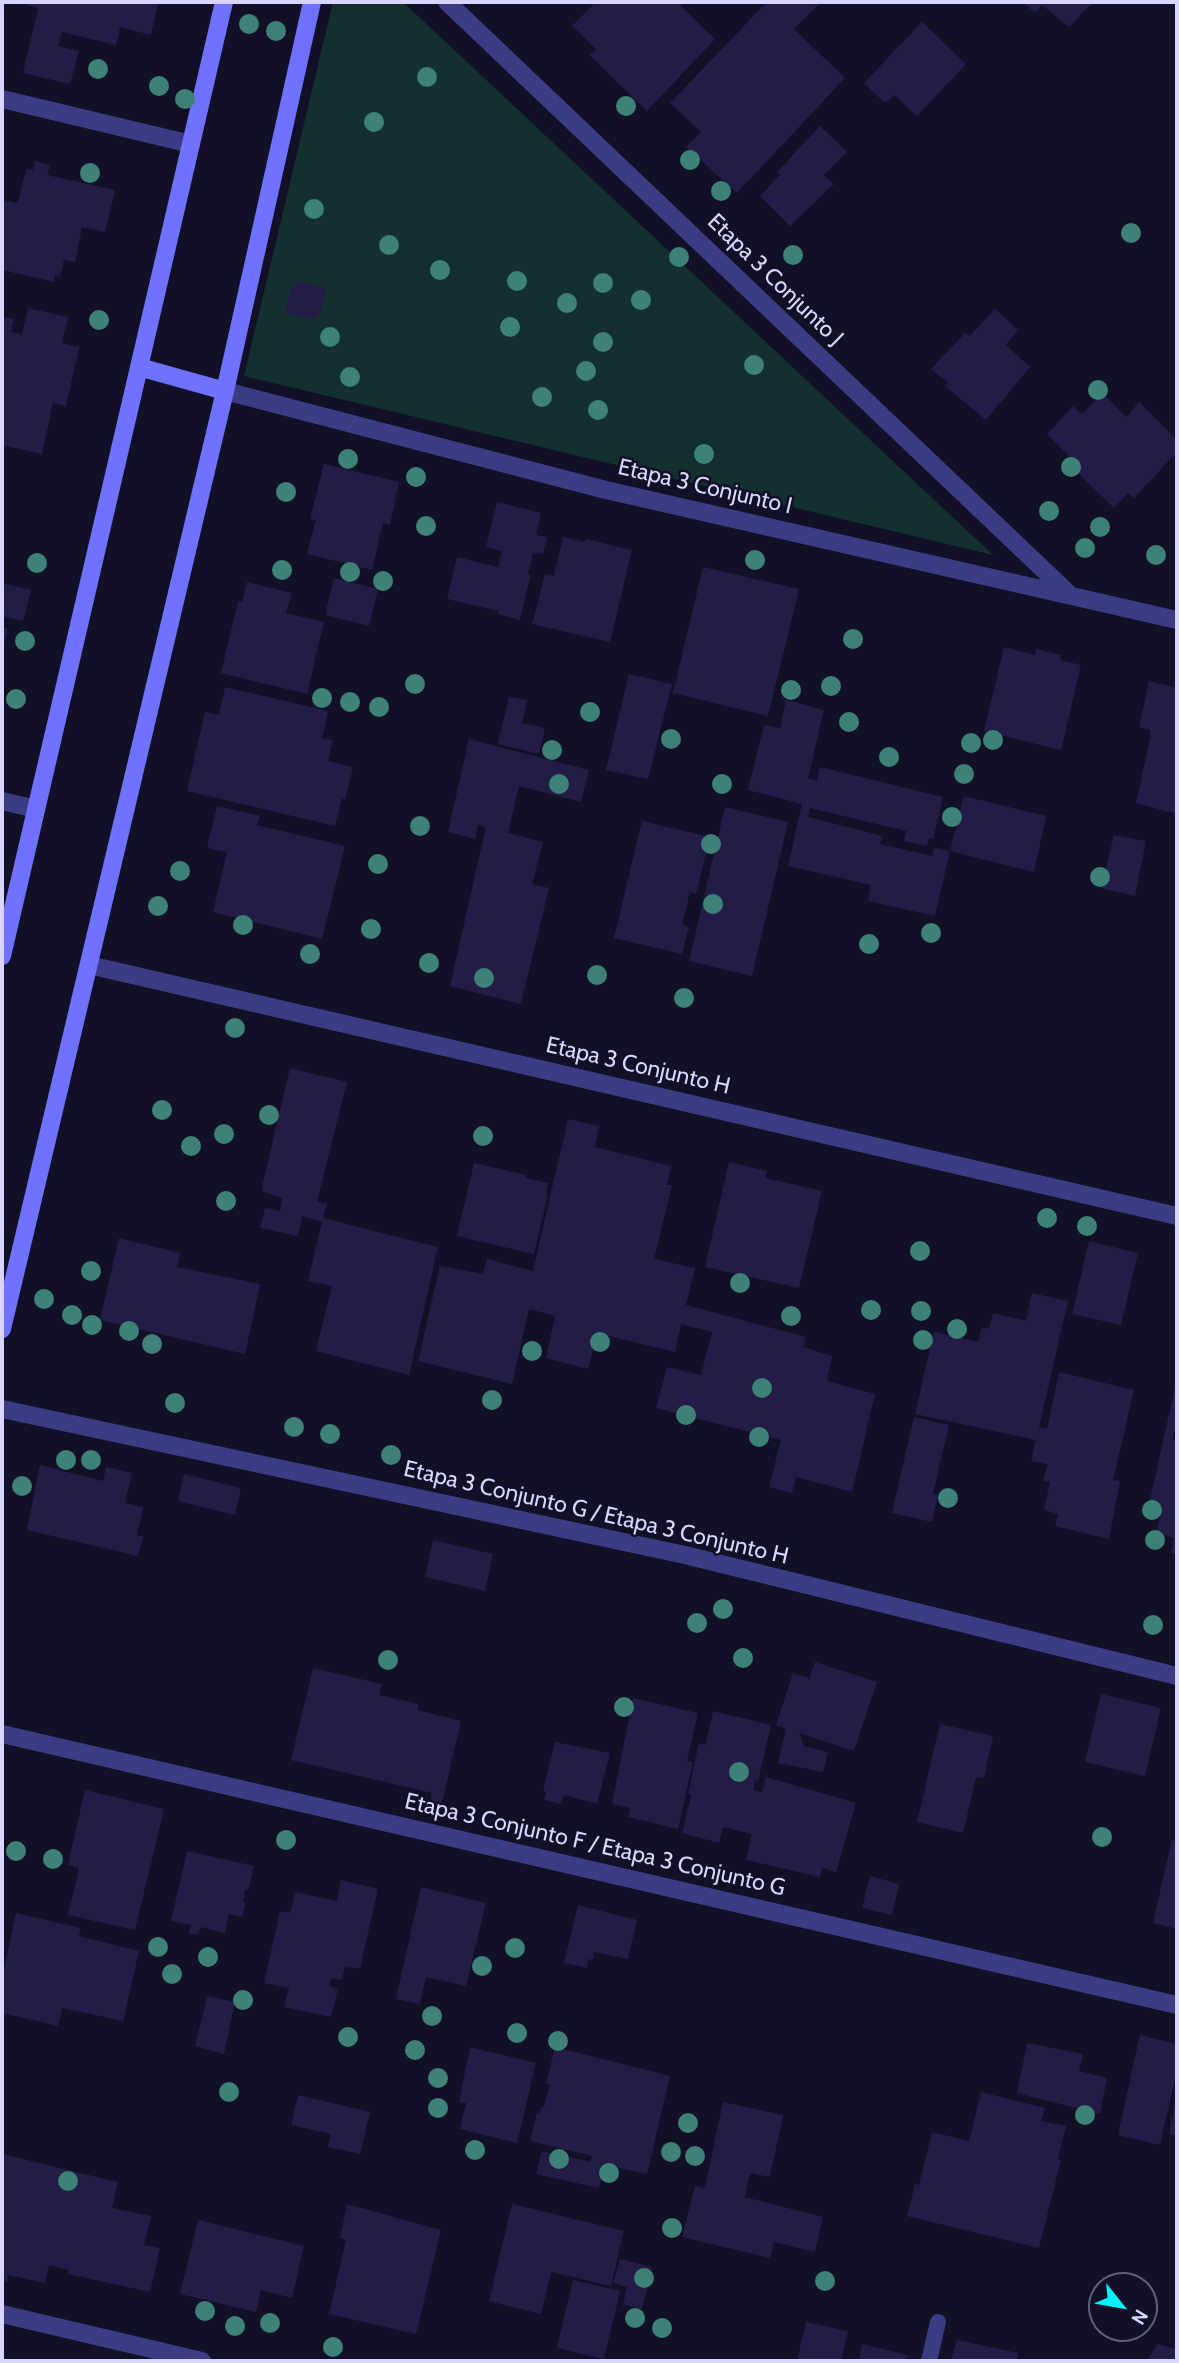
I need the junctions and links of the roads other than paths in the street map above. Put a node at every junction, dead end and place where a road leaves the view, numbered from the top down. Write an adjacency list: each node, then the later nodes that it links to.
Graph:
1 (224, 2): 5 (street)
2 (312, 2): 7 (street)
3 (447, 2): 8 (street, Etapa 3 Conjunto J)
4 (2, 99): 5 (street)
5 (191, 144): 6 (street)
6 (139, 367): 7 (street); 11 (street)
7 (225, 391): 8 (street, Etapa 3 Conjunto I); 13 (street)
8 (1069, 594): 9 (street, Etapa 3 Conjunto I)
9 (1177, 620)
10 (2, 801): 11 (street)
11 (36, 809): 12 (street)
12 (2, 956)
13 (89, 965): 14 (street, Etapa 3 Conjunto H); 15 (street)
14 (1177, 1216)
15 (2, 1329)
16 (2, 1409): 17 (street, Etapa 3 Conjunto G / Etapa 3 Conjunto H)
17 (1177, 1676)
18 (2, 1734): 19 (street, Etapa 3 Conjunto F / Etapa 3 Conjunto G)
19 (1177, 2005)
20 (2, 2314): 22 (street)
21 (938, 2322): 23 (lane)
22 (202, 2361)
23 (929, 2361)

